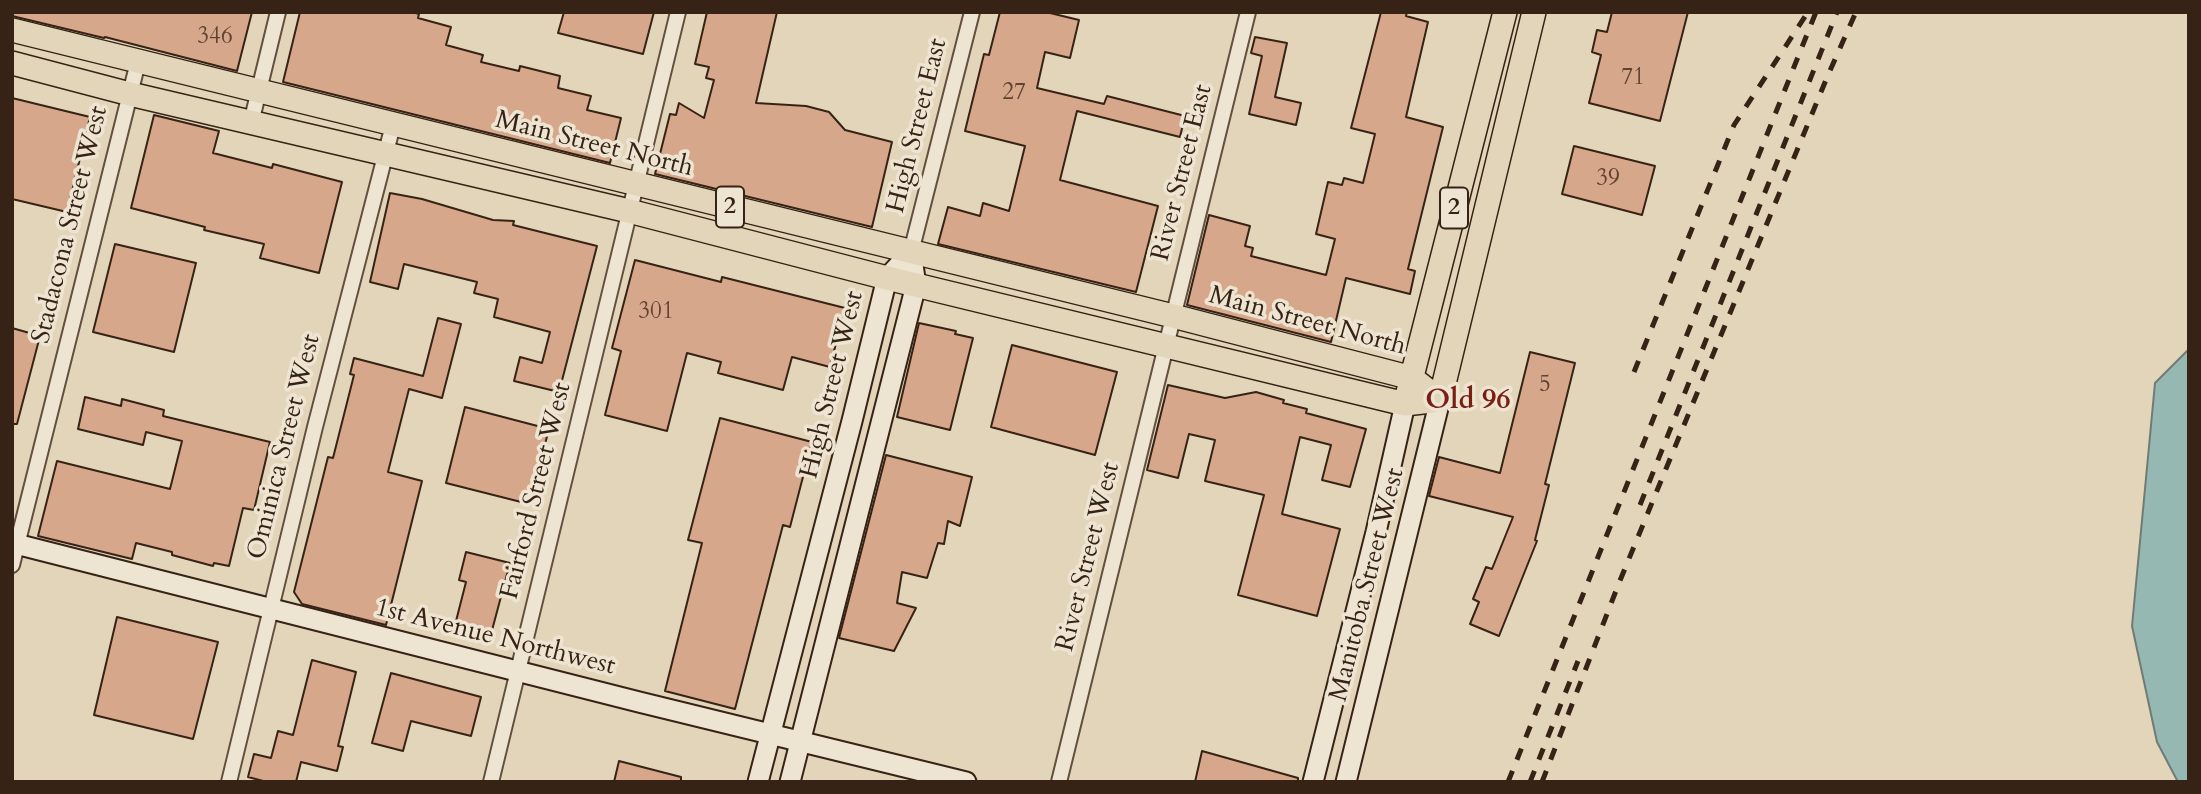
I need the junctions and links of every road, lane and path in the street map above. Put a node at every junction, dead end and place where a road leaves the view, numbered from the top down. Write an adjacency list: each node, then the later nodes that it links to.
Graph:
1 (278, 12): 10 (street)
2 (678, 12): 15 (street, Fairford Street West)
3 (972, 12): 17 (street, High Street East)
4 (1248, 12): 20 (street, River Street East)
5 (1505, 12): 22 (main road, 2)
6 (1534, 12): 23 (main road)
7 (12, 30): 8 (main road, Main Street North / 2)
8 (138, 62): 10 (main road, Main Street North / 2); 11 (street, Stadacona Street West)
9 (12, 63): 11 (main road, Main Street North / 2)
10 (259, 91): 12 (street); 13 (main road, Main Street North / 2)
11 (130, 94): 12 (main road, Main Street North / 2); 25 (street, Stadacona Street West)
12 (251, 122): 14 (main road, Main Street North / 2)
13 (393, 125): 14 (street, Ominica Street West); 15 (main road, Main Street North / 2)
14 (385, 154): 16 (main road, Main Street North / 2); 27 (street, Ominica Street West)
15 (636, 183): 16 (street, Fairford Street West); 17 (main road, Main Street North / 2)
16 (629, 211): 18 (main road, Main Street North / 2); 28 (street, Fairford Street West)
17 (911, 252): 18 (main road, High Street West); 19 (main road); 20 (main road, Main Street North / 2)
18 (887, 278): 19 (main road, Main Street North / 2); 29 (main road, High Street West)
19 (916, 285): 21 (main road, Main Street North / 2); 30 (main road)
20 (1173, 316): 21 (street, River Street East); 22 (main road, Main Street North / 2)
21 (1166, 345): 24 (main road, Main Street North / 2); 36 (street, River Street West)
22 (1412, 378): 23 (main road, Main Street North / 2); 24 (main road, 2)
23 (1440, 400): 24 (main road, Main Street North / 2); 38 (main road, Manitoba Street West)
24 (1405, 404): 37 (main road, Manitoba Street West)
25 (15, 544): 26 (street, Stadacona Street West); 27 (main road, 1st Avenue Northwest)
26 (12, 565)
27 (270, 608): 28 (main road, 1st Avenue Northwest); 31 (street, Ominica Street West)
28 (519, 670): 29 (main road, 1st Avenue Northwest); 32 (street, Fairford Street West)
29 (771, 733): 30 (main road, 1st Avenue Northwest); 33 (main road, High Street West)
30 (801, 741): 34 (main road); 35 (main road, 1st Avenue Northwest)
31 (229, 782)
32 (491, 782)
33 (758, 782)
34 (790, 782)
35 (966, 782)
36 (1059, 782)
37 (1313, 782)
38 (1346, 782)

